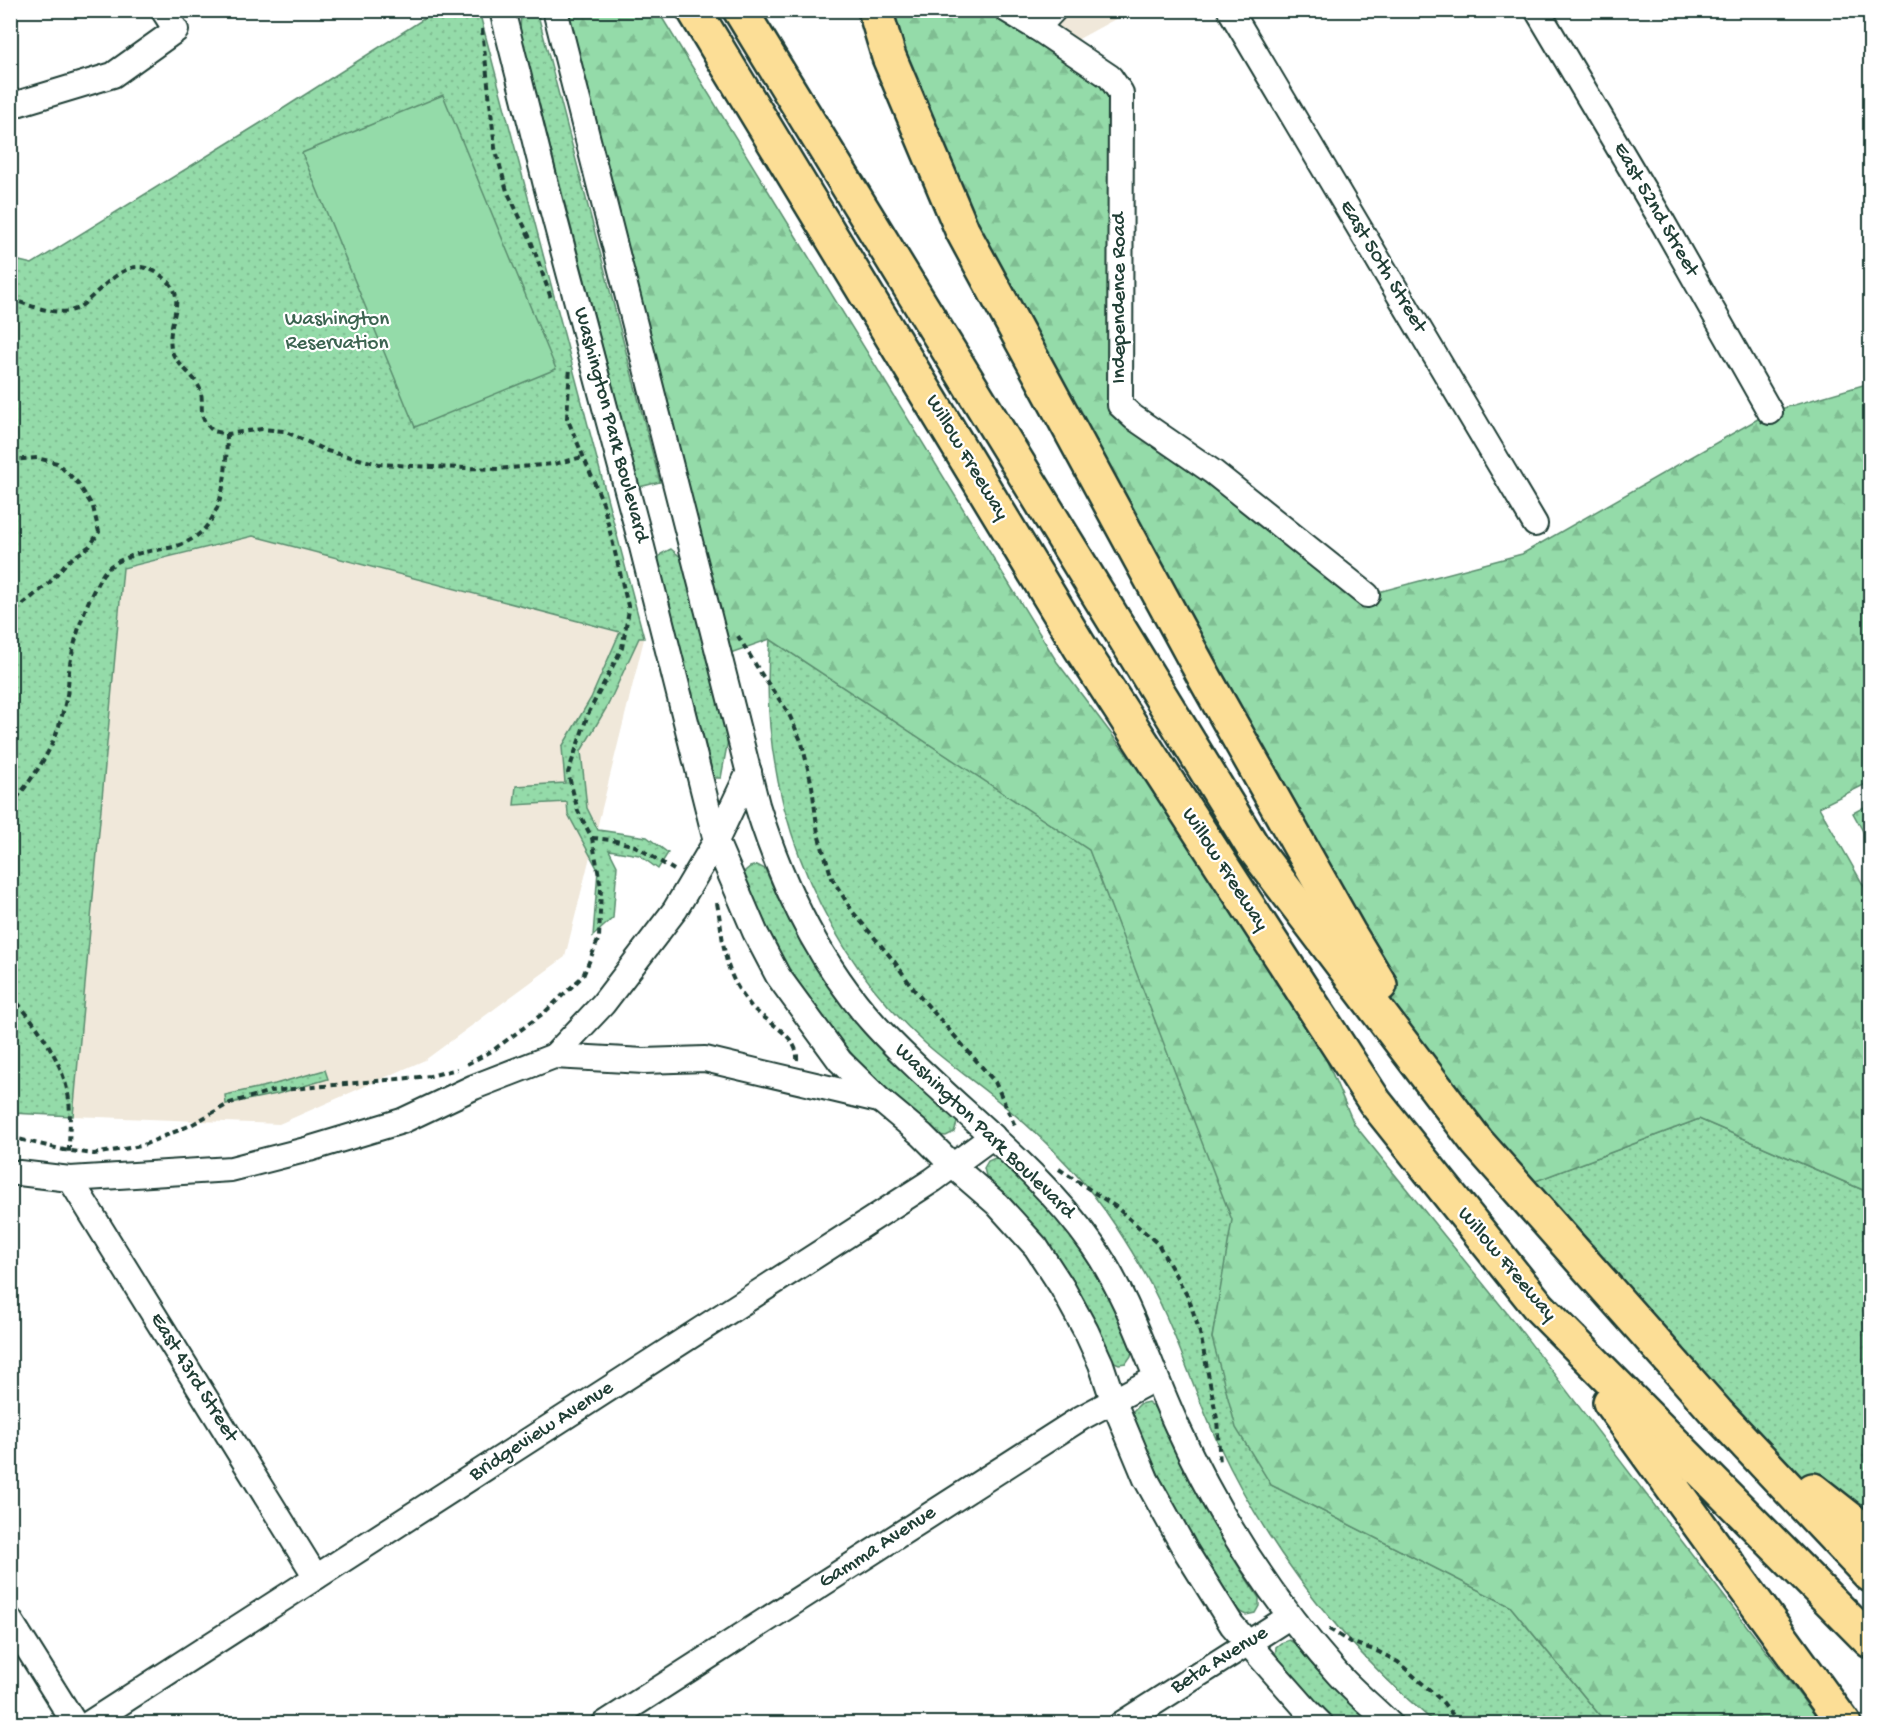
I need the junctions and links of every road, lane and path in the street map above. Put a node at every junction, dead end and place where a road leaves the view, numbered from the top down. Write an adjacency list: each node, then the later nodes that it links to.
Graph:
1 (555, 10): 24 (street, Washington Park Boulevard)
2 (694, 10): 43 (highway, Willow Freeway)
3 (740, 10): 37 (highway, Willow Freeway)
4 (875, 10): 37 (highway)
5 (1007, 10): 11 (street, Independence Road)
6 (1054, 10): 11 (street)
7 (1230, 10): 20 (street, East 50th Street)
8 (1537, 10): 16 (street, East 52nd Street)
9 (492, 16): 14 (path); 27 (street, Washington Park Boulevard)
10 (169, 20): 12 (street)
11 (1037, 28): 21 (street, Independence Road)
12 (10, 106)
13 (10, 299): 17 (path)
14 (552, 302)
15 (571, 360): 18 (path)
16 (1770, 412)
17 (227, 434): 18 (path); 25 (path)
18 (583, 457): 26 (path)
19 (10, 459): 22 (path)
20 (1534, 524)
21 (1367, 595)
22 (10, 610)
23 (735, 626): 34 (path)
24 (749, 772): 27 (street, Washington Park Boulevard); 35 (street, Washington Park Boulevard)
25 (10, 807)
26 (592, 838): 28 (path); 38 (path)
27 (716, 841): 31 (street, Washington Park Boulevard); 33 (street, Washington Park Boulevard)
28 (671, 868)
29 (713, 895): 32 (path)
30 (10, 995): 38 (path)
31 (554, 1056): 33 (street, Washington Park Boulevard); 42 (street, Washington Park Boulevard)
32 (797, 1060)
33 (880, 1100): 40 (street, Washington Park Boulevard)
34 (1021, 1132)
35 (993, 1136): 40 (street, Bridgeview Avenue); 44 (street, Washington Park Boulevard)
36 (10, 1137): 38 (path)
37 (1476, 1142): 46 (highway, Willow Freeway)
38 (69, 1151): 42 (path)
39 (1052, 1162): 47 (path)
40 (953, 1166): 45 (street, Washington Park Boulevard); 50 (street, Bridgeview Avenue)
41 (10, 1173): 42 (street, Washington Park Boulevard)
42 (70, 1179): 50 (street, East 43rd Street)
43 (1539, 1307): 54 (highway, Willow Freeway); 63 (highway)
44 (1156, 1378): 45 (street, Gamma Avenue); 51 (street, Washington Park Boulevard)
45 (1113, 1400): 55 (street, Washington Park Boulevard); 58 (street, Gamma Avenue)
46 (1717, 1413): 48 (highway); 49 (highway, Willow Freeway)
47 (1222, 1470)
48 (1870, 1535)
49 (1870, 1575)
50 (316, 1577): 57 (street, Bridgeview Avenue)
51 (1289, 1617): 55 (street, Beta Avenue); 61 (street, Washington Park Boulevard)
52 (10, 1620): 56 (street)
53 (1328, 1628): 62 (path)
54 (1870, 1641)
55 (1247, 1643): 59 (street, Beta Avenue); 60 (street, Washington Park Boulevard)
56 (75, 1724)
57 (88, 1724)
58 (604, 1724)
59 (1121, 1724)
60 (1320, 1724)
61 (1390, 1724)
62 (1460, 1724)
63 (1844, 1724)

